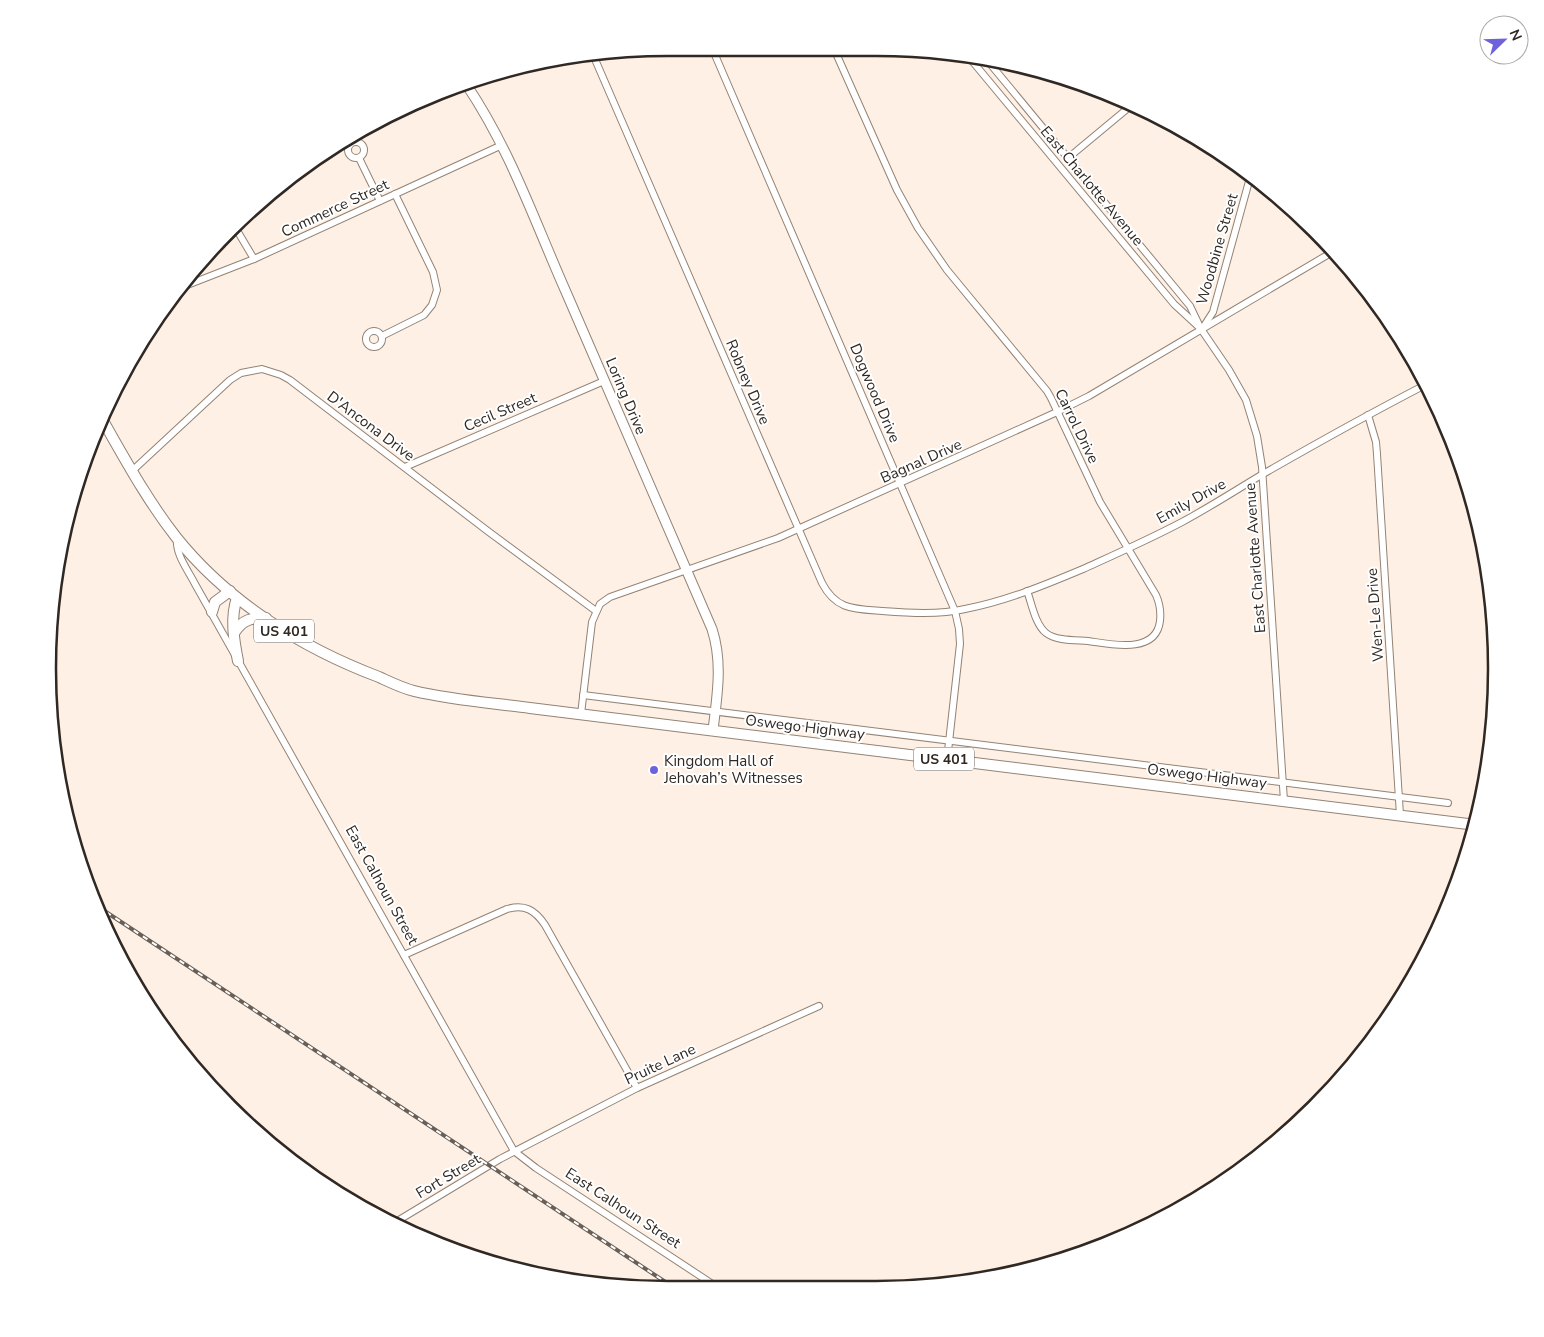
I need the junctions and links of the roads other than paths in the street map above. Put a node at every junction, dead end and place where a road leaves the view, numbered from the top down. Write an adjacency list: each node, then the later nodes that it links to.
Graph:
1 (715, 56): 28 (street, Dogwood Drive)
2 (837, 56): 22 (street, Carrol Drive)
3 (596, 60): 29 (street, Robney Drive)
4 (975, 65): 18 (street, East Charlotte Avenue)
5 (993, 68): 10 (street, East Charlotte Avenue)
6 (469, 90): 8 (street, Loring Drive)
7 (1126, 110): 10 (street)
8 (502, 145): 12 (street, Commerce Street); 20 (street, Loring Drive)
9 (359, 158): 13 (street)
10 (1068, 158): 18 (street, East Charlotte Avenue)
11 (1248, 183): 18 (street, Woodbine Street)
12 (395, 194): 13 (street, Commerce Street); 19 (street)
13 (380, 201): 16 (street, Commerce Street)
14 (239, 233): 16 (street)
15 (1327, 255): 18 (street, Bagnal Drive)
16 (254, 259): 17 (street, Commerce Street)
17 (194, 282)
18 (1201, 329): 22 (street, Bagnal Drive); 27 (street, East Charlotte Avenue)
19 (382, 336)
20 (604, 381): 25 (street, Cecil Street); 32 (street, Loring Drive)
21 (1419, 387): 23 (street, Emily Drive)
22 (1057, 412): 28 (street, Bagnal Drive); 31 (street, Carrol Drive)
23 (1368, 415): 27 (street, Emily Drive); 48 (street, Wen-Le Drive)
24 (107, 426): 26 (main road, East Calhoun Street / US 401)
25 (405, 467): 26 (street, D'Ancona Drive); 35 (street, D'Ancona Drive)
26 (132, 470): 30 (main road, East Calhoun Street / US 401)
27 (1262, 475): 31 (street, Emily Drive); 47 (street, East Charlotte Avenue)
28 (900, 484): 29 (street, Bagnal Drive); 36 (street, Dogwood Drive)
29 (798, 529): 32 (street, Bagnal Drive); 36 (street, Robney Drive)
30 (177, 538): 34 (main road, Oswego Highway / US 401); 37 (street, East Calhoun Street)
31 (1128, 549): 33 (street, Emily Drive); 33 (street, Carrol Drive)
32 (686, 570): 35 (street, Bagnal Drive); 42 (street, Loring Drive)
33 (1027, 591): 36 (street, Emily Drive)
34 (234, 594): 37 (main road); 38 (main road, Oswego Highway / US 401); 39 (main road)
35 (596, 611): 41 (street)
36 (955, 611): 45 (street, Dogwood Drive)
37 (212, 612): 40 (street, East Calhoun Street)
38 (266, 618): 39 (main road); 43 (main road, Oswego Highway / US 401)
39 (234, 633): 40 (main road)
40 (238, 661): 53 (street, East Calhoun Street)
41 (583, 695): 42 (street, Oswego Highway); 43 (street)
42 (715, 712): 44 (street, Loring Drive); 45 (street, Oswego Highway)
43 (580, 714): 44 (main road, Oswego Highway / US 401)
44 (713, 730): 46 (main road, Oswego Highway / US 401)
45 (949, 742): 46 (street, Dogwood Drive); 47 (street, Oswego Highway)
46 (947, 760): 49 (main road, Oswego Highway / US 401)
47 (1283, 782): 48 (street, Oswego Highway); 49 (street, East Charlotte Avenue)
48 (1399, 797): 50 (street, Oswego Highway); 51 (street, Wen-Le Drive)
49 (1284, 801): 51 (main road, Oswego Highway / US 401)
50 (1448, 803)
51 (1400, 815): 52 (main road, Oswego Highway / US 401)
52 (1468, 824)
53 (404, 955): 55 (street); 56 (street, East Calhoun Street)
54 (819, 1006): 55 (street, Pruite Lane)
55 (637, 1088): 56 (street, Pruite Lane)
56 (514, 1151): 57 (street, Fort Street); 58 (street, East Calhoun Street)
57 (400, 1219)
58 (708, 1281)

